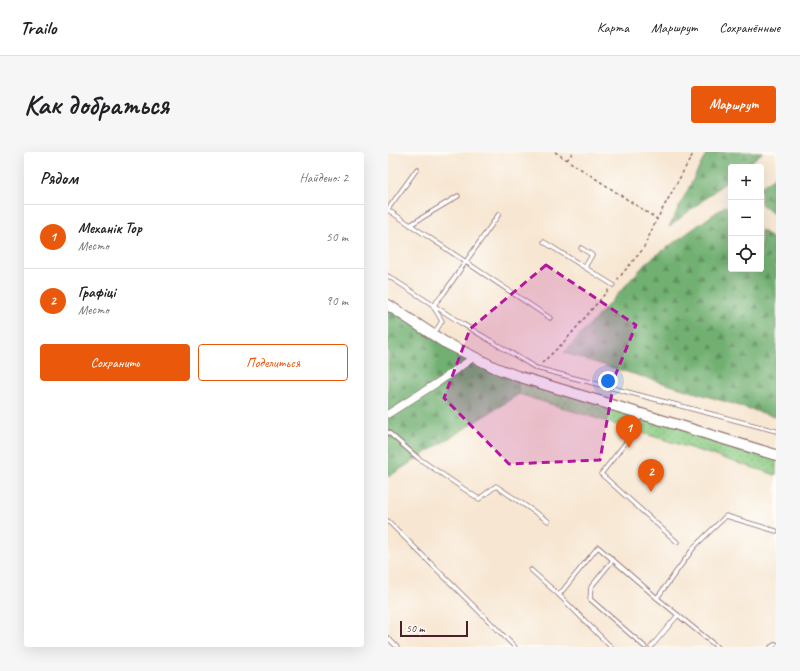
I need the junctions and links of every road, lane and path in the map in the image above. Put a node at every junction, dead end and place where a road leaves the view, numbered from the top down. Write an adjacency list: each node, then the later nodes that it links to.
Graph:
1 (555, 152): 4 (path)
2 (573, 152): 4 (path)
3 (694, 152): 9 (path)
4 (567, 160): 9 (path)
5 (417, 169): 7 (lane)
6 (458, 196): 10 (lane)
7 (388, 210): 10 (lane)
8 (499, 214): 13 (lane)
9 (657, 219): 16 (path)
10 (410, 225): 13 (lane)
11 (544, 242): 14 (lane)
12 (581, 248): 14 (lane)
13 (465, 262): 18 (lane); 19 (lane)
14 (585, 267): 16 (lane)
15 (388, 276): 18 (lane)
16 (613, 285): 22 (path)
17 (388, 305): 20 (main road)
18 (433, 306): 20 (lane); 22 (lane)
19 (550, 318)
20 (433, 335): 21 (main road)
21 (474, 357): 23 (street); 24 (main road)
22 (536, 368): 25 (lane)
23 (388, 414)
24 (640, 414): 27 (main road); 31 (lane)
25 (776, 431)
26 (388, 432): 29 (lane)
27 (776, 455)
28 (388, 521): 40 (lane)
29 (548, 521)
30 (776, 531): 35 (lane)
31 (677, 542)
32 (613, 560): 34 (lane); 35 (lane); 42 (lane)
33 (531, 570): 34 (lane)
34 (559, 595): 41 (lane)
35 (657, 598): 36 (lane)
36 (678, 615): 43 (lane); 44 (lane)
37 (388, 638): 39 (lane)
38 (776, 644): 45 (lane)
39 (397, 647)
40 (516, 647)
41 (611, 647)
42 (645, 647)
43 (651, 647)
44 (717, 647)
45 (771, 647)

